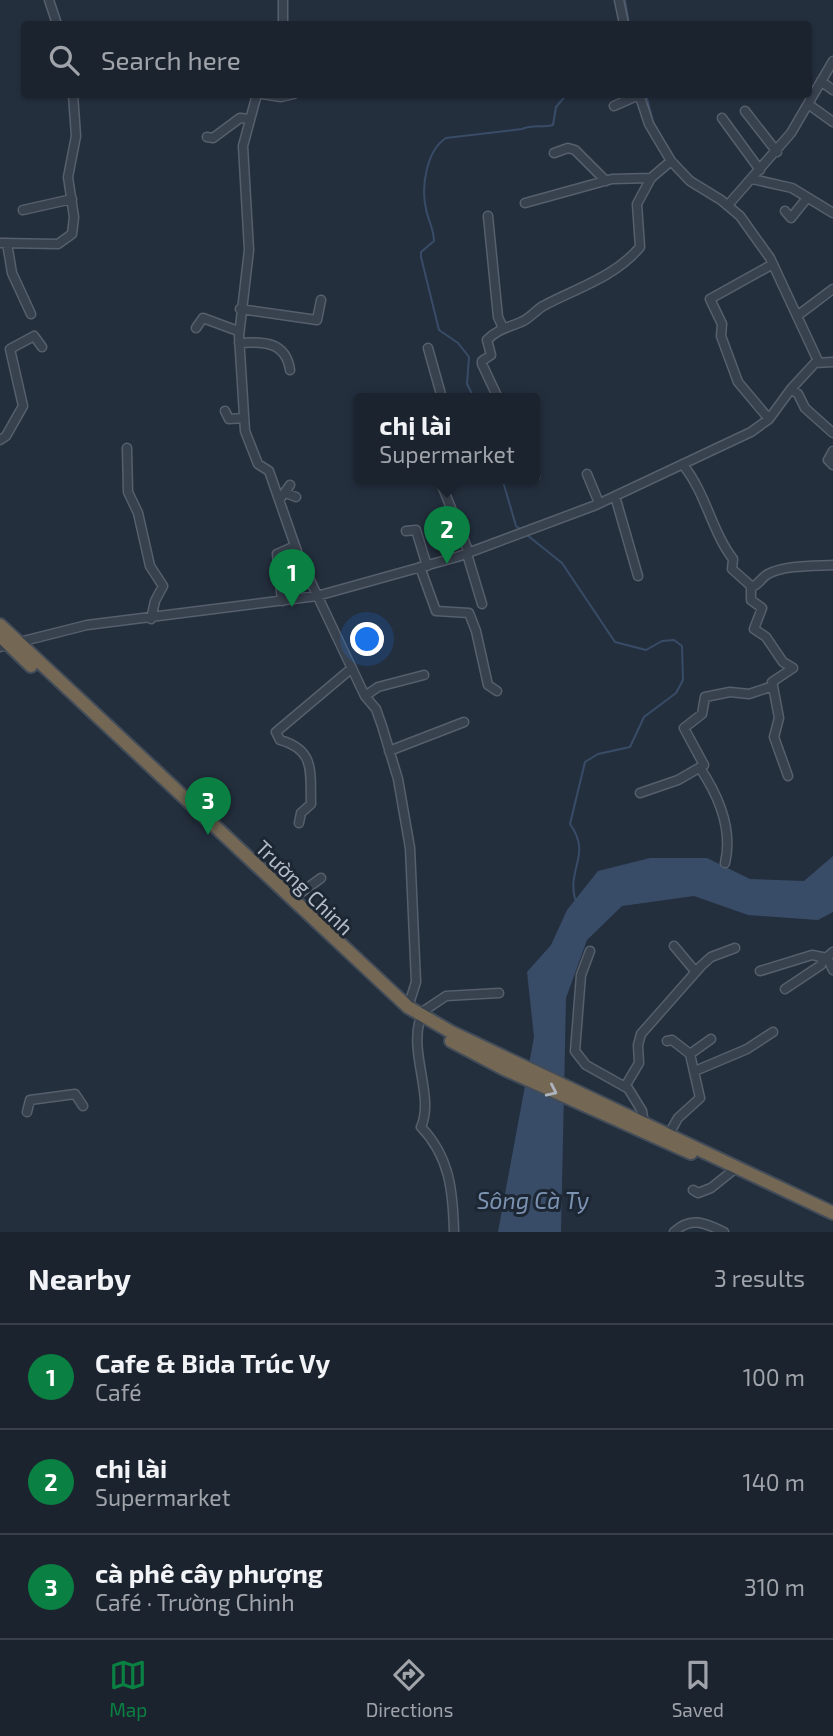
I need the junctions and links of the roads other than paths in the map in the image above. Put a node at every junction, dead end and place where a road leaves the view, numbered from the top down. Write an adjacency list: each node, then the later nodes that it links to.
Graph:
1 (49, 0): 4 (street)
2 (283, 0): 5 (street)
3 (619, 0): 6 (street)
4 (56, 21)
5 (283, 21)
6 (623, 21)
7 (833, 61): 8 (street)
8 (821, 81): 9 (street); 10 (street)
9 (833, 90)
10 (812, 97)
11 (73, 98): 31 (street)
12 (258, 98): 20 (street)
13 (632, 98): 17 (street)
14 (640, 98): 25 (street)
15 (811, 98): 16 (street)
16 (808, 104): 21 (street); 23 (street)
17 (614, 106)
18 (745, 111): 23 (street)
19 (722, 118): 26 (street)
20 (249, 119): 22 (street); 42 (street)
21 (833, 122)
22 (207, 137)
23 (777, 152): 26 (street)
24 (554, 153): 29 (street)
25 (671, 161): 27 (street); 33 (street)
26 (760, 170): 28 (street)
27 (651, 178): 29 (street); 46 (street)
28 (752, 179): 30 (street); 33 (street)
29 (606, 181): 32 (street)
30 (807, 198): 35 (street); 36 (street)
31 (72, 200): 34 (street); 38 (street)
32 (526, 203)
33 (730, 203): 39 (street)
34 (23, 210)
35 (785, 211)
36 (833, 214)
37 (488, 216): 46 (street)
38 (3, 243): 43 (street)
39 (773, 264): 44 (street); 59 (street)
40 (833, 289): 44 (street)
41 (321, 300): 42 (street)
42 (240, 309): 47 (street)
43 (31, 314)
44 (797, 316): 51 (street)
45 (196, 328): 47 (street)
46 (503, 328): 56 (street)
47 (239, 331): 48 (street)
48 (239, 343): 53 (street); 58 (street)
49 (42, 347): 61 (street)
50 (428, 348): 55 (street)
51 (818, 361): 52 (street); 54 (street)
52 (832, 364)
53 (290, 370)
54 (791, 389): 59 (street); 60 (street)
55 (441, 393)
56 (496, 393)
57 (225, 411): 58 (street)
58 (244, 418): 68 (street)
59 (769, 419): 64 (street)
60 (833, 433)
61 (0, 440)
62 (127, 448): 82 (street)
63 (833, 451): 65 (street)
64 (683, 465): 69 (street); 78 (street)
65 (833, 466)
66 (587, 474): 71 (street)
67 (441, 484): 74 (street)
68 (285, 493): 70 (street); 73 (street)
69 (615, 496): 71 (street); 77 (street)
70 (296, 497)
71 (599, 503): 74 (street)
72 (406, 531): 76 (street)
73 (295, 546): 79 (street); 80 (street)
74 (468, 553): 76 (street); 81 (street)
75 (833, 565): 78 (street)
76 (423, 566): 79 (street); 88 (street)
77 (638, 576)
78 (751, 587): 87 (street)
79 (317, 596): 80 (street); 85 (street)
80 (282, 601): 82 (street)
81 (482, 604)
82 (151, 619): 84 (street)
83 (0, 625): 84 (highway, Trường Chinh)
84 (7, 643): 98 (highway, Trường Chinh); 108 (highway, Trường Chinh)
85 (352, 667): 89 (street); 95 (street)
86 (424, 675): 89 (street)
87 (773, 687): 92 (street); 93 (street)
88 (497, 691)
89 (365, 696): 91 (street)
90 (464, 722): 91 (street)
91 (389, 751): 108 (street)
92 (701, 768): 94 (street); 96 (street)
93 (788, 775)
94 (640, 793)
95 (299, 823)
96 (725, 863)
97 (321, 878): 98 (street)
98 (291, 900): 108 (highway, Trường Chinh)
99 (674, 946): 104 (street)
100 (735, 948): 104 (street)
101 (590, 951): 114 (street)
102 (828, 956): 103 (street); 105 (street); 106 (street)
103 (833, 970)
104 (695, 971): 114 (street)
105 (760, 971)
106 (785, 989)
107 (499, 993): 108 (street)
108 (415, 1015): 116 (highway, Trường Chinh); 124 (street)
109 (774, 1032): 113 (street)
110 (711, 1039): 112 (street)
111 (667, 1041): 112 (street)
112 (690, 1054): 113 (street)
113 (695, 1071): 119 (street)
114 (627, 1088): 118 (street)
115 (83, 1106): 117 (street)
116 (601, 1107): 118 (highway); 120 (highway)
117 (27, 1112)
118 (644, 1123): 119 (highway)
119 (668, 1134): 122 (highway)
120 (731, 1172): 121 (street); 123 (highway)
121 (693, 1190)
122 (833, 1213)
123 (833, 1222)
124 (454, 1232)
125 (674, 1232): 126 (street)
126 (724, 1232)

